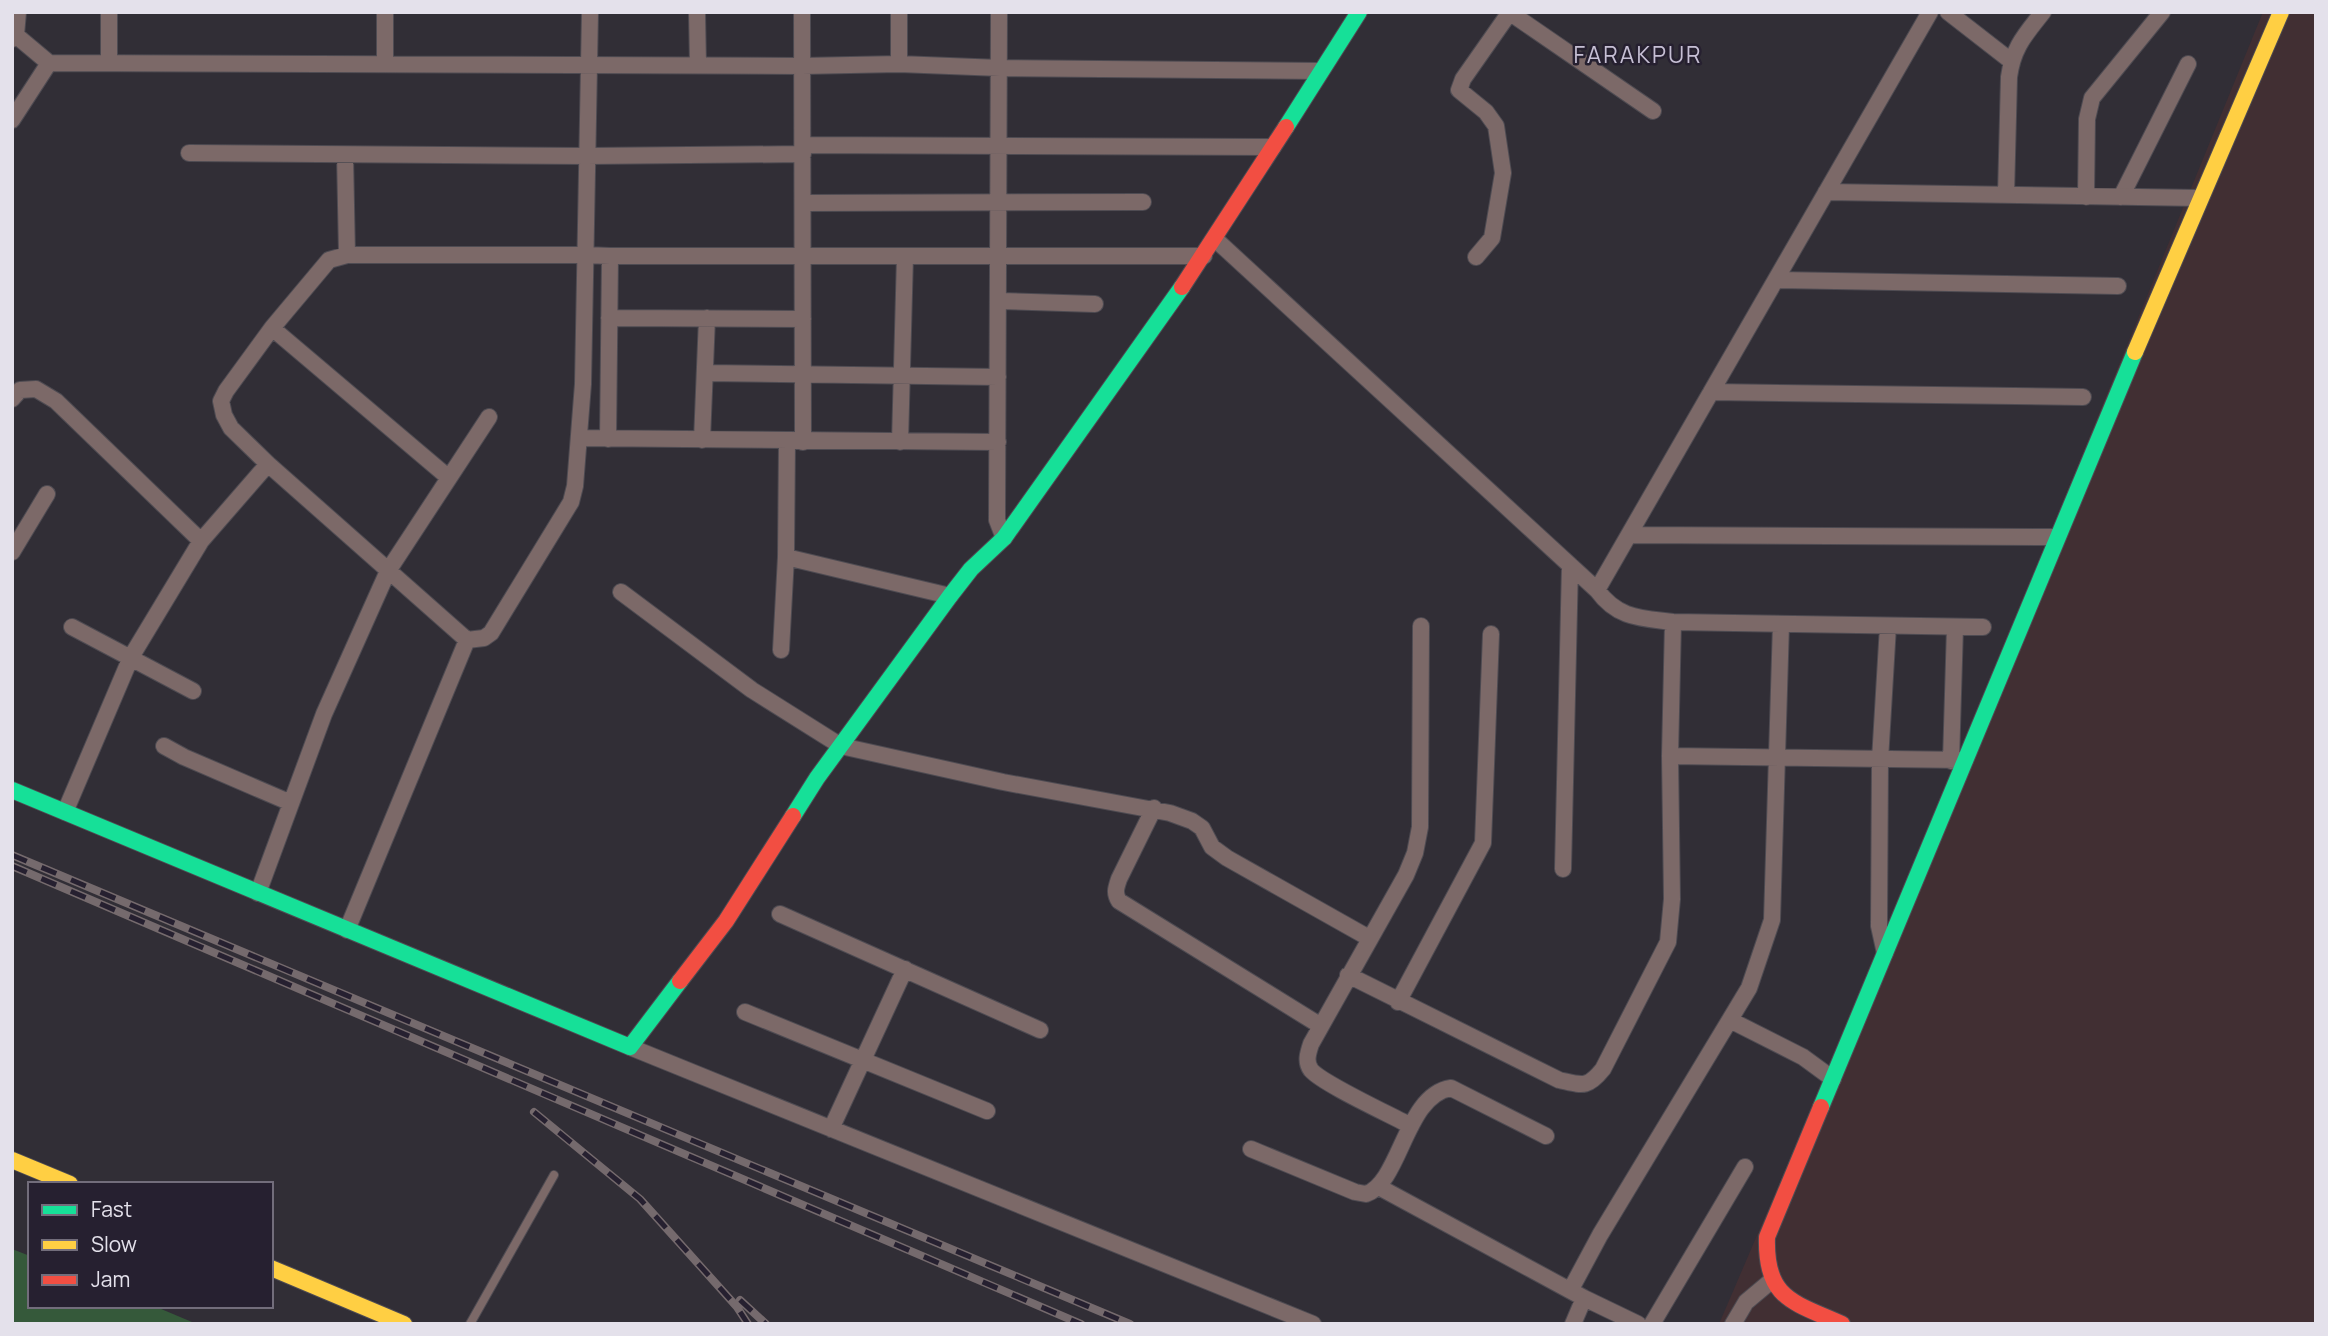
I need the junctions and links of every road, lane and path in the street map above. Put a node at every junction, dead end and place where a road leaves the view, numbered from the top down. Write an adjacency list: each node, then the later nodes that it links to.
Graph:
1 (18, 12): 16 (street)
2 (109, 12): 19 (street)
3 (385, 12): 20 (street)
4 (590, 12): 23 (street)
5 (697, 12): 24 (street)
6 (802, 12): 25 (street)
7 (899, 12): 21 (street)
8 (999, 12): 26 (street)
9 (1359, 12): 27 (street)
10 (1510, 12): 28 (street); 52 (street)
11 (1930, 12): 36 (street)
12 (1948, 12): 17 (street)
13 (2043, 12): 17 (street)
14 (2162, 12): 38 (street)
15 (2281, 12): 40 (street)
16 (13, 35): 18 (street)
17 (2011, 61): 37 (street)
18 (49, 63): 19 (street); 29 (street)
19 (108, 63): 20 (street)
20 (385, 64): 23 (street)
21 (899, 64): 25 (street); 26 (street)
22 (2188, 64): 39 (street)
23 (590, 65): 24 (street); 35 (street)
24 (698, 65): 25 (street)
25 (802, 66): 32 (street)
26 (1000, 68): 27 (street); 30 (street)
27 (1321, 71): 31 (street)
28 (1653, 111)
29 (12, 120)
30 (999, 146): 31 (street); 32 (street); 43 (street)
31 (1273, 147): 44 (street)
32 (803, 150): 35 (street); 42 (street)
33 (189, 153): 34 (street)
34 (345, 155): 35 (street); 45 (street)
35 (587, 156): 46 (street)
36 (1826, 192): 37 (street); 53 (street)
37 (2006, 195): 38 (street)
38 (2087, 197): 39 (street)
39 (2121, 197): 40 (street)
40 (2200, 198): 80 (street)
41 (1143, 202): 43 (street)
42 (803, 203): 43 (street); 48 (street)
43 (999, 203): 50 (street)
44 (1214, 239): 51 (street); 85 (street)
45 (347, 255): 46 (street); 60 (street)
46 (586, 256): 47 (street); 69 (street)
47 (610, 256): 48 (street); 57 (street)
48 (803, 256): 49 (street); 59 (street)
49 (905, 256): 50 (street); 63 (street)
50 (999, 256): 51 (street); 55 (street)
51 (1204, 256): 81 (street)
52 (1476, 257)
53 (1776, 280): 54 (street); 65 (street)
54 (2118, 286)
55 (999, 301): 56 (street); 64 (street)
56 (1095, 304)
57 (609, 318): 58 (street); 70 (street)
58 (707, 318): 59 (street); 61 (street)
59 (803, 318): 62 (street)
60 (272, 328): 75 (street); 76 (street)
61 (705, 373): 62 (street); 71 (street)
62 (803, 375): 63 (street); 72 (street)
63 (902, 377): 64 (street); 73 (street)
64 (998, 377): 74 (street)
65 (1711, 392): 66 (street); 79 (street)
66 (2083, 397)
67 (12, 399): 82 (street)
68 (489, 417): 76 (street)
69 (579, 438): 70 (street); 98 (street)
70 (608, 439): 71 (street)
71 (702, 440): 72 (street)
72 (795, 442): 73 (street); 84 (street)
73 (900, 442): 74 (street)
74 (998, 442): 81 (street)
75 (268, 464): 82 (street); 86 (street)
76 (449, 478): 86 (street)
77 (47, 494): 78 (street)
78 (18, 530): 83 (street)
79 (1629, 535): 80 (street); 87 (street)
80 (2057, 537): 107 (street)
81 (1004, 538): 89 (street)
82 (201, 541): 100 (street)
83 (12, 552)
84 (786, 557): 89 (street); 99 (street)
85 (1570, 565): 87 (street); 112 (street)
86 (388, 571): 98 (street); 109 (street)
87 (1597, 590): 90 (street)
88 (621, 592): 103 (street)
89 (950, 596): 103 (street)
90 (1673, 622): 91 (street); 104 (street)
91 (1781, 624): 93 (street); 105 (street)
92 (1421, 625): 116 (street)
93 (1888, 626): 95 (street); 106 (street)
94 (72, 627): 100 (street)
95 (1955, 627): 96 (street); 107 (street)
96 (1983, 627)
97 (1491, 634): 120 (street)
98 (467, 640): 115 (street)
99 (781, 650)
100 (131, 657): 101 (street); 111 (street)
101 (193, 691)
102 (164, 746): 109 (street)
103 (841, 746): 110 (street); 125 (street)
104 (1670, 756): 105 (street); 120 (street)
105 (1777, 758): 106 (street); 122 (street)
106 (1880, 760): 107 (street); 117 (street)
107 (1958, 761): 117 (street)
108 (12, 790): 111 (street)
109 (291, 803): 113 (street)
110 (1154, 808): 116 (street); 123 (street)
111 (65, 812): 113 (street)
112 (1563, 869)
113 (258, 893): 115 (street)
114 (780, 914): 118 (street)
115 (347, 930): 125 (street)
116 (1369, 938): 119 (street)
117 (1885, 953): 127 (street)
118 (905, 969): 124 (street); 126 (street)
119 (1349, 975): 120 (street); 123 (street)
120 (1398, 1002)
121 (745, 1012): 126 (street)
122 (1730, 1020): 127 (street); 140 (street)
123 (1321, 1026): 129 (street)
124 (1040, 1030)
125 (630, 1047): 130 (street)
126 (862, 1059): 128 (street); 130 (street)
127 (1833, 1079): 139 (street)
128 (987, 1111)
129 (1411, 1126): 131 (street); 137 (street)
130 (831, 1129): 143 (street)
131 (1546, 1136)
132 (1251, 1149): 137 (street)
133 (12, 1160): 136 (street)
134 (1745, 1167): 146 (street)
135 (554, 1175): 142 (lane)
136 (65, 1182)
137 (1379, 1187): 140 (street)
138 (273, 1269): 141 (street)
139 (1771, 1281): 147 (street); 148 (street)
140 (1578, 1293): 144 (street); 145 (street)
141 (404, 1324)
142 (470, 1324)
143 (1313, 1324)
144 (1573, 1324)
145 (1638, 1324)
146 (1653, 1324)
147 (1733, 1324)
148 (1842, 1324)

